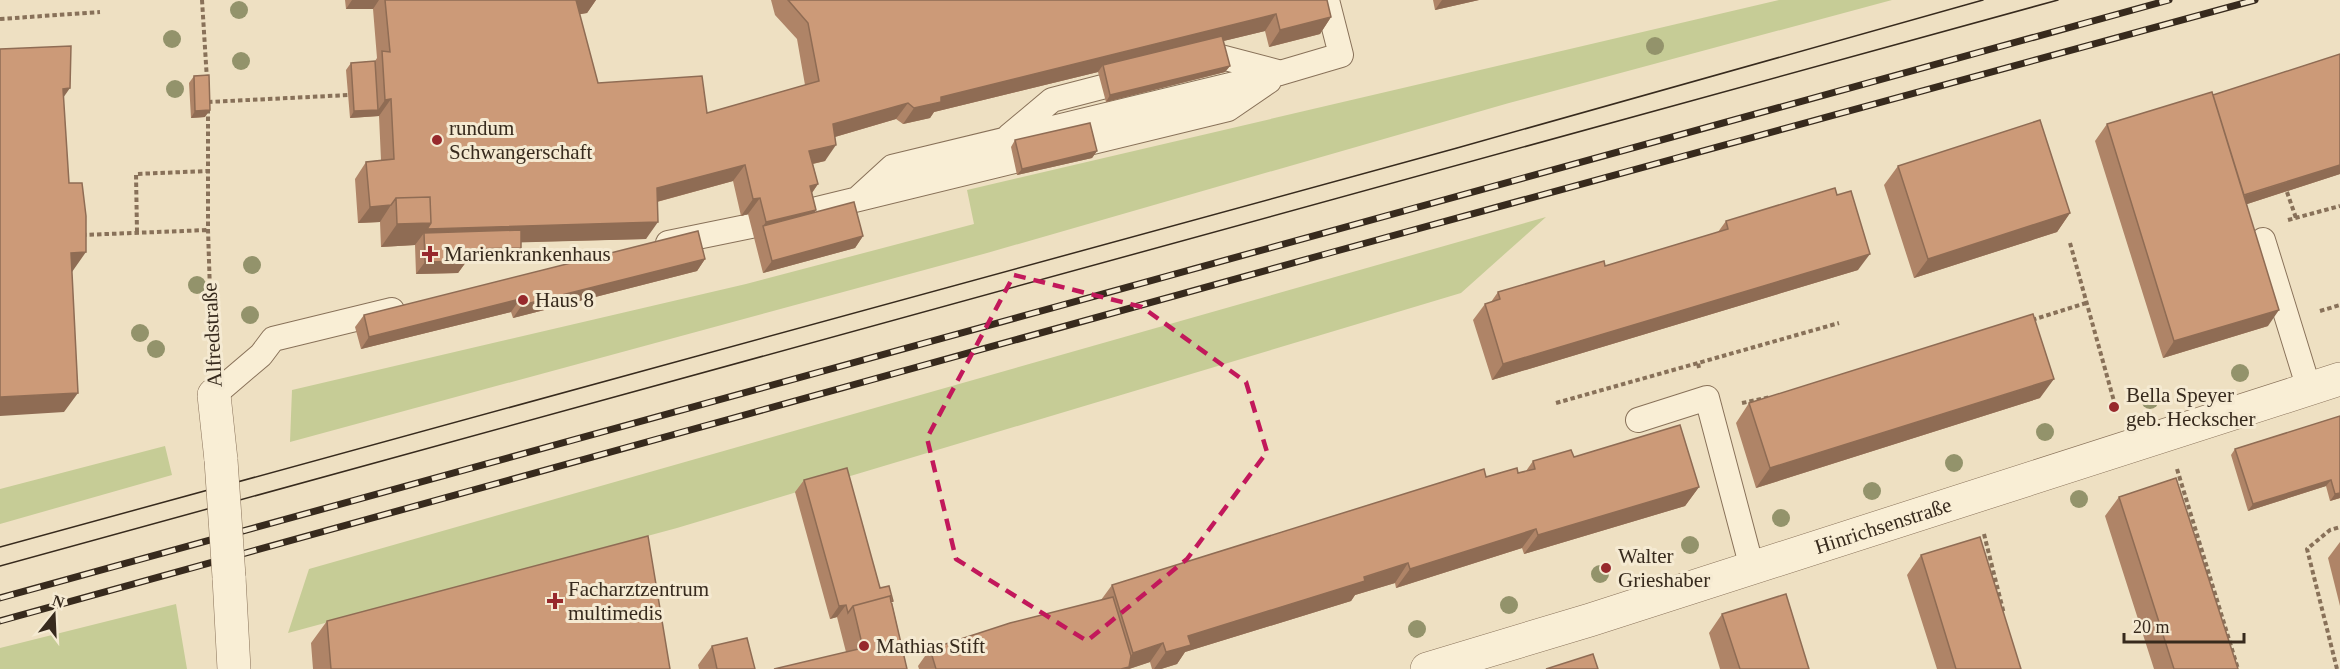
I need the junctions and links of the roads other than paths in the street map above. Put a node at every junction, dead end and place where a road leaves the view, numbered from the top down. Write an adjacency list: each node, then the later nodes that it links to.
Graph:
1 (1327, 0): 2 (lane)
2 (1280, 73): 3 (lane); 3 (lane); 4 (lane)
3 (1004, 140): 4 (lane)
4 (857, 199): 5 (lane)
5 (801, 213)
6 (751, 226): 8 (lane)
7 (2263, 240): 11 (lane)
8 (646, 248)
9 (415, 304): 12 (lane)
10 (2340, 379): 11 (street, Hinrichsenstraße)
11 (2309, 389): 14 (street, Hinrichsenstraße)
12 (214, 395): 15 (street, Alfredstraße, bridge)
13 (1638, 420): 14 (lane)
14 (1752, 568): 16 (street, Hinrichsenstraße)
15 (234, 669)
16 (1427, 669)

